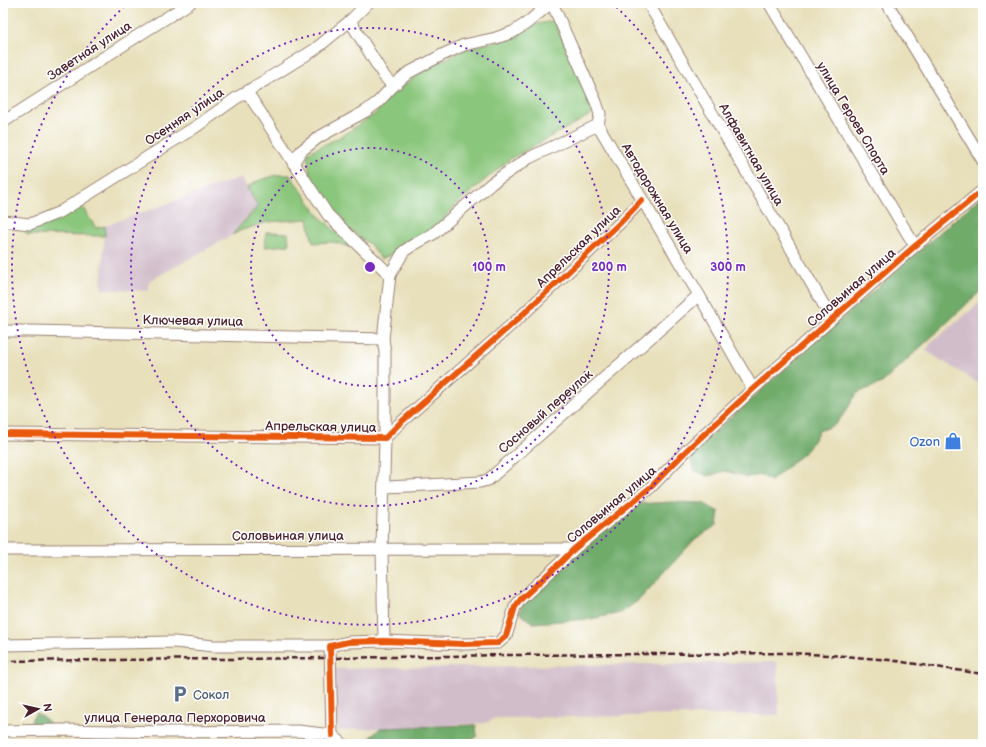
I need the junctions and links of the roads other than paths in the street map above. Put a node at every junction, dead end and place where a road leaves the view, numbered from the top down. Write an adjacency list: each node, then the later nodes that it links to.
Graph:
1 (190, 3): 10 (street, Заветная улица)
2 (368, 3): 7 (street, Осенняя улица)
3 (552, 3): 8 (street); 11 (street)
4 (648, 3): 20 (street, Алфавитная улица)
5 (769, 3): 17 (street, улица Героев Спорта)
6 (887, 3): 12 (street)
7 (350, 21): 8 (street); 9 (street, Осенняя улица)
8 (393, 86): 13 (street)
9 (247, 92): 13 (street); 16 (street, Осенняя улица)
10 (3, 122)
11 (598, 125): 15 (street, Автодорожная улица); 18 (street)
12 (983, 161)
13 (292, 163): 18 (street)
14 (983, 190): 17 (street, Соловьиная улица)
15 (642, 200): 19 (street, Автодорожная улица); 25 (street, Апрельская улица)
16 (3, 221)
17 (915, 246): 20 (street, Соловьиная улица)
18 (390, 275): 22 (street)
19 (699, 295): 23 (street, Автодорожная улица); 26 (street, Сосновый переулок)
20 (832, 318): 23 (street, Соловьиная улица)
21 (3, 331): 22 (street, Ключевая улица)
22 (383, 338): 25 (street)
23 (753, 389): 28 (street, Соловьиная улица)
24 (3, 434): 25 (street, Апрельская улица)
25 (385, 438): 26 (street)
26 (384, 487): 27 (street)
27 (382, 549): 28 (street, Соловьиная улица); 29 (street, Соловьиная улица); 30 (street)
28 (574, 549): 30 (street, Соловьиная улица)
29 (3, 550)
30 (384, 641): 32 (street, Соловьиная улица)
31 (3, 644): 32 (street, Соловьиная улица)
32 (330, 646): 34 (street)
33 (3, 731): 34 (street, улица Генерала Перхоровича)
34 (332, 735): 35 (street)
35 (343, 744)

